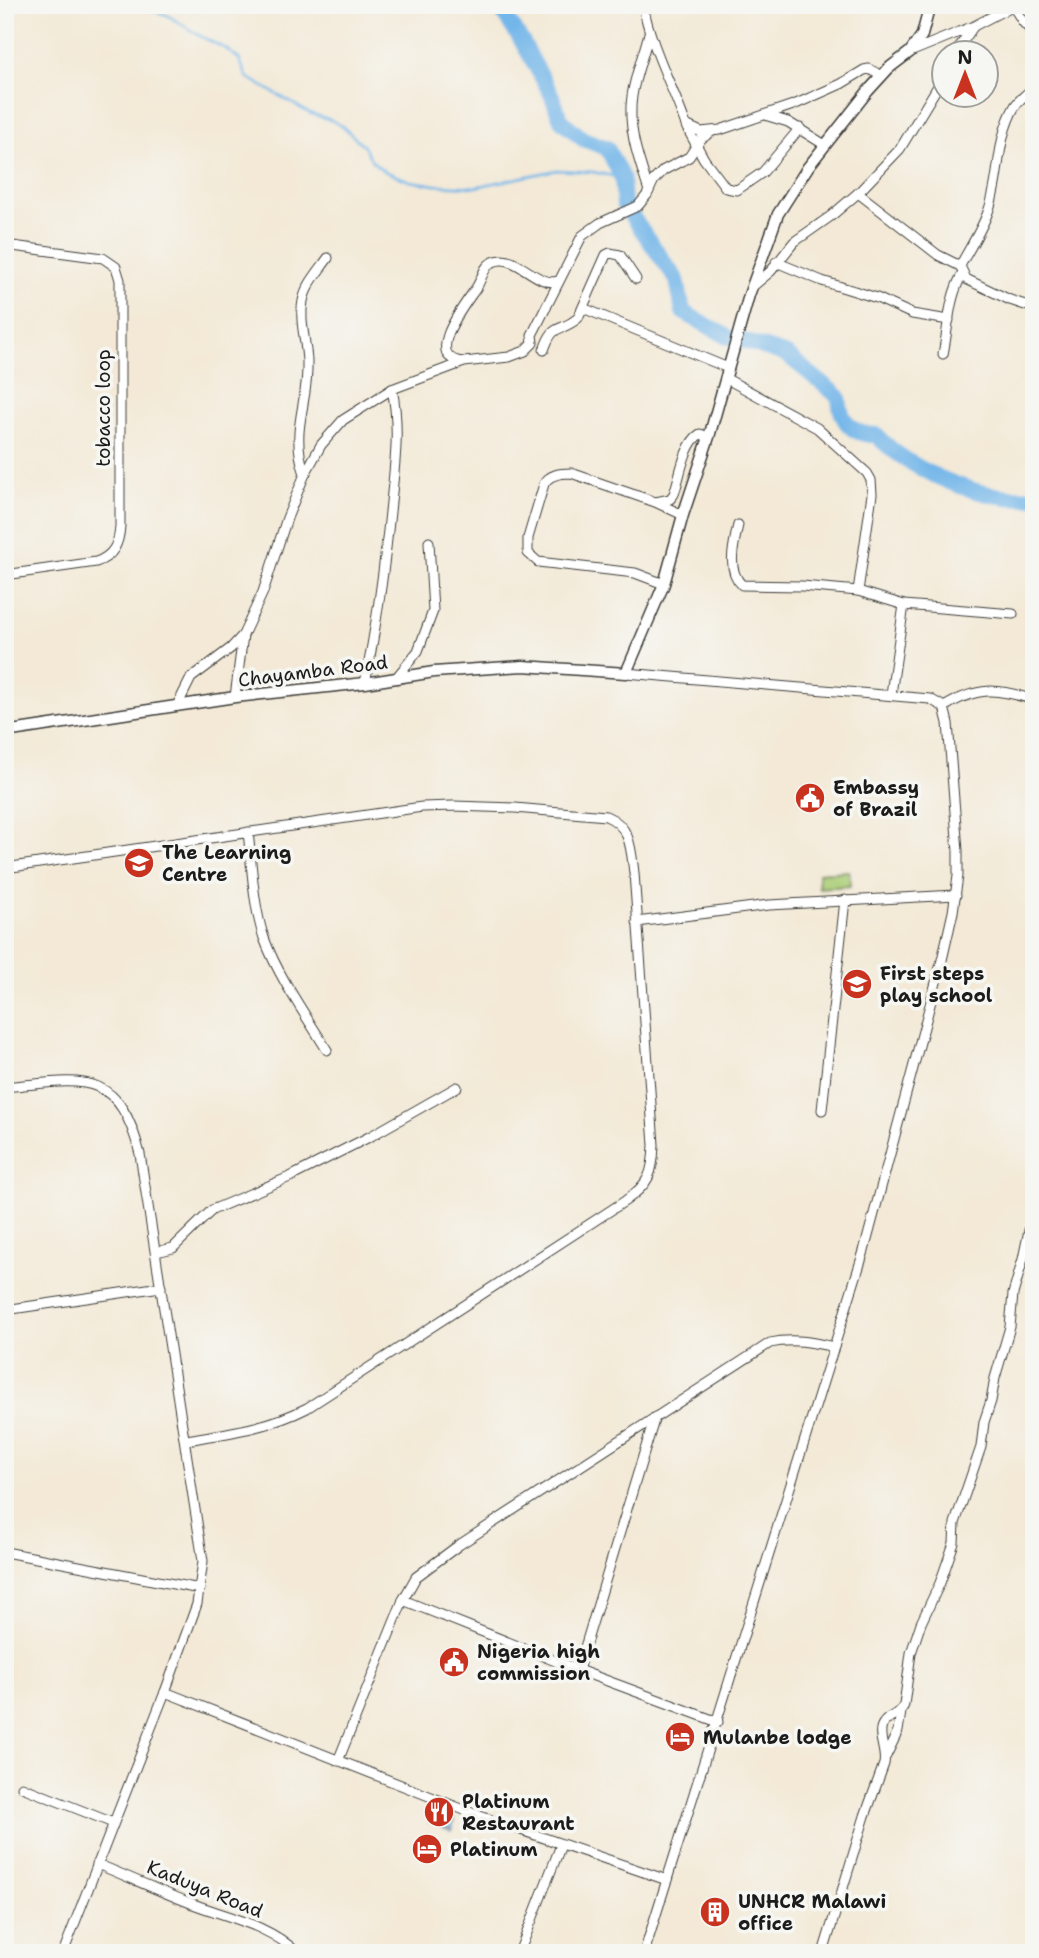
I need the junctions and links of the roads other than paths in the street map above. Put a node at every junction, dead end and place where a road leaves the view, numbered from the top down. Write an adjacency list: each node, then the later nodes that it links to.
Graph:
1 (643, 5): 5 (street)
2 (930, 5): 8 (street)
3 (1013, 6): 4 (street); 6 (street)
4 (974, 26): 7 (street); 8 (street)
5 (649, 32): 13 (street); 18 (street)
6 (1034, 34)
7 (966, 38)
8 (910, 51): 9 (street)
9 (882, 76): 12 (street); 16 (street)
10 (1034, 86): 23 (street)
11 (930, 99): 19 (street)
12 (766, 115): 14 (street); 15 (street)
13 (686, 125): 15 (street); 17 (street)
14 (800, 128): 16 (street); 17 (street)
15 (711, 132): 17 (street)
16 (825, 145): 26 (street)
17 (696, 146): 18 (street)
18 (649, 191): 25 (street)
19 (858, 193): 22 (street); 23 (street)
20 (5, 245): 41 (street, tobacco loop)
21 (328, 258): 36 (street)
22 (776, 262): 26 (street); 29 (street)
23 (961, 269): 28 (street); 29 (street)
24 (636, 279): 27 (street)
25 (558, 281): 32 (street); 32 (street)
26 (752, 287): 33 (street)
27 (583, 308): 30 (street); 33 (street)
28 (1034, 308)
29 (949, 320): 31 (street)
30 (544, 350)
31 (943, 354)
32 (464, 362): 34 (street)
33 (726, 373): 35 (street); 43 (street)
34 (392, 389): 36 (street); 49 (street)
35 (709, 437): 37 (street); 38 (street)
36 (305, 474): 46 (street)
37 (655, 502): 38 (street); 42 (street)
38 (683, 514): 42 (street)
39 (738, 526): 43 (street)
40 (429, 542): 48 (street)
41 (5, 575)
42 (664, 584): 47 (street)
43 (858, 592): 44 (street)
44 (904, 605): 45 (street); 50 (street)
45 (1013, 614)
46 (243, 635): 51 (street); 53 (street)
47 (626, 673): 48 (street, Chayamba Road); 50 (street)
48 (396, 678): 49 (street, Chayamba Road)
49 (365, 683): 51 (street, Chayamba Road)
50 (891, 694): 54 (street)
51 (235, 697): 53 (street, Chayamba Road)
52 (1034, 699): 54 (street)
53 (177, 706): 55 (street, Chayamba Road)
54 (944, 706): 58 (street)
55 (5, 732)
56 (248, 832): 57 (street); 60 (street); 61 (street)
57 (5, 868)
58 (956, 895): 59 (street); 69 (street)
59 (845, 900): 60 (street); 64 (street)
60 (637, 922): 71 (street)
61 (327, 1050)
62 (5, 1087): 66 (street)
63 (457, 1087): 66 (street)
64 (822, 1110)
65 (1034, 1207): 77 (street)
66 (156, 1252): 67 (street)
67 (161, 1287): 68 (street); 71 (street)
68 (5, 1310)
69 (834, 1347): 70 (street); 78 (street)
70 (655, 1417): 74 (street); 75 (street)
71 (186, 1440): 73 (street)
72 (5, 1552): 73 (street)
73 (200, 1589): 76 (street)
74 (403, 1600): 75 (street); 80 (street)
75 (578, 1670): 78 (street)
76 (165, 1692): 80 (street); 82 (street)
77 (901, 1712): 79 (street); 79 (street)
78 (718, 1722): 85 (street)
79 (886, 1756): 90 (street)
80 (338, 1761): 83 (street)
81 (22, 1787): 82 (street)
82 (113, 1823): 84 (street)
83 (561, 1845): 85 (street); 88 (street)
84 (97, 1864): 86 (street); 87 (street, Kaduya Road)
85 (667, 1880): 89 (street)
86 (63, 1953)
87 (297, 1953)
88 (519, 1953)
89 (644, 1953)
90 (823, 1953)

